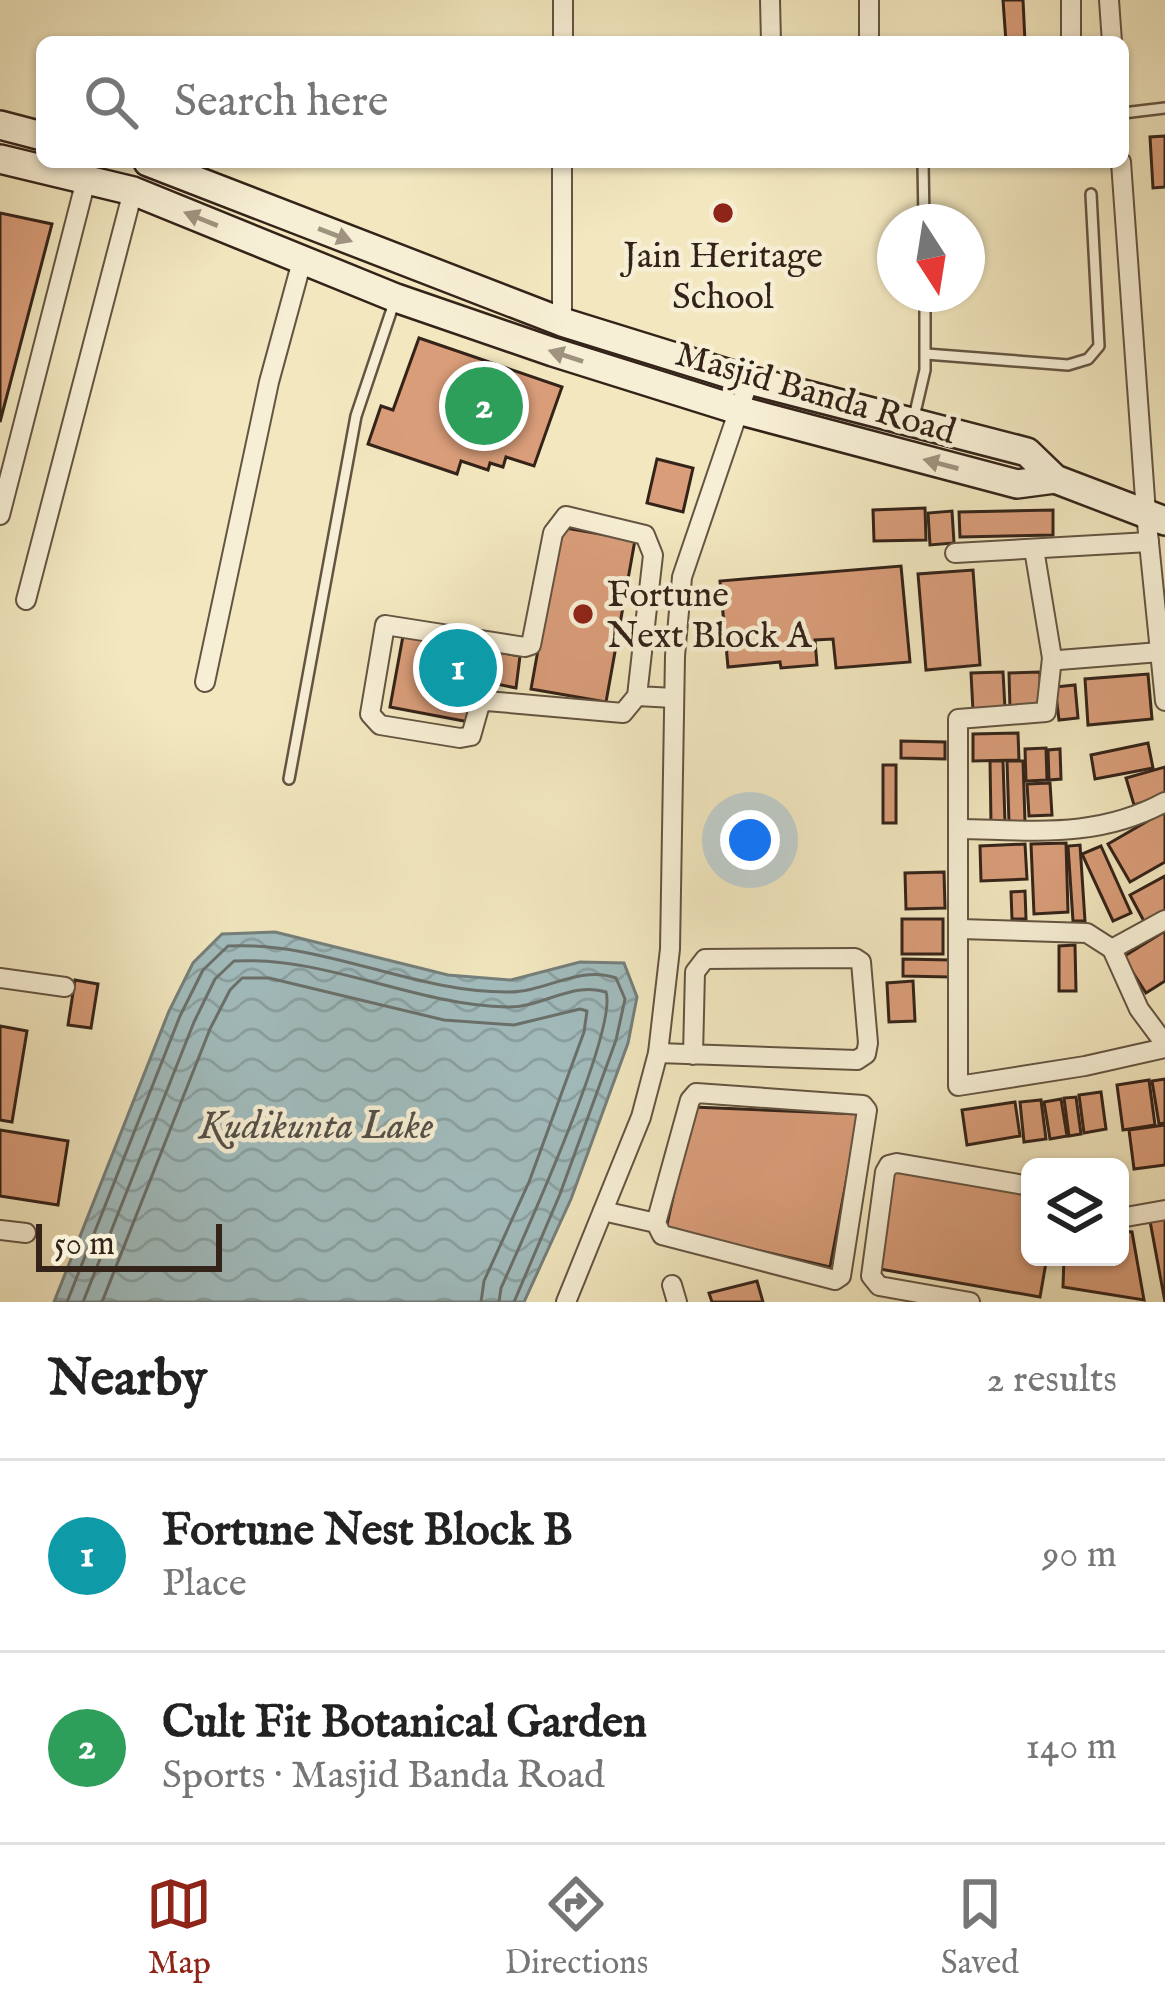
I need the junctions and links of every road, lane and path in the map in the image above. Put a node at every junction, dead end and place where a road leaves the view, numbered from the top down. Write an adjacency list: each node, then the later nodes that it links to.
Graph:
1 (563, 0): 6 (street)
2 (770, 0): 7 (street)
3 (869, 0): 8 (street)
4 (1071, 0): 9 (street)
5 (1109, 0): 10 (street)
6 (562, 36)
7 (771, 36)
8 (869, 36)
9 (1071, 36)
10 (1112, 36)
11 (1165, 108): 12 (lane)
12 (1129, 112)
13 (0, 125): 14 (main road)
14 (36, 134)
15 (0, 159): 16 (main road, Masjid Banda Road)
16 (36, 168)
17 (37, 168): 22 (main road, Masjid Banda Road)
18 (164, 168): 29 (main road, Masjid Banda Road, one-way to 29)
19 (562, 168): 29 (street)
20 (923, 168): 25 (lane)
21 (1121, 168): 36 (street)
22 (86, 180): 23 (main road, Masjid Banda Road); 35 (street)
23 (133, 191): 26 (main road, Masjid Banda Road, one-way to 23); 39 (street)
24 (1090, 194): 30 (lane)
25 (924, 204)
26 (302, 261): 27 (main road, Masjid Banda Road); 42 (street)
27 (395, 298): 32 (main road, Masjid Banda Road, one-way to 27); 46 (lane)
28 (925, 312): 30 (lane)
29 (562, 322): 31 (main road, Masjid Banda Road)
30 (926, 354): 33 (lane)
31 (749, 380): 32 (street); 33 (main road, Masjid Banda Road)
32 (738, 410): 34 (main road, Masjid Banda Road, one-way to 32); 44 (street)
33 (913, 423): 34 (main road, Masjid Banda Road)
34 (1055, 479): 36 (main road)
35 (0, 515)
36 (1153, 525): 37 (street); 40 (street)
37 (1034, 549): 38 (street); 41 (street)
38 (955, 553)
39 (26, 600)
40 (1160, 652): 41 (street); 45 (street)
41 (1052, 658): 48 (street)
42 (205, 682)
43 (638, 696): 43 (street); 44 (street)
44 (674, 698): 55 (street)
45 (1165, 701)
46 (289, 778)
47 (1165, 802): 48 (street)
48 (958, 829): 50 (street)
49 (1165, 920): 51 (street)
50 (960, 929): 51 (street); 54 (street)
51 (1112, 949): 54 (street)
52 (0, 978): 53 (street)
53 (64, 987)
54 (1165, 1046)
55 (658, 1053): 56 (street); 59 (street)
56 (693, 1055): 56 (street)
57 (1021, 1184): 65 (street)
58 (1165, 1210): 60 (street)
59 (603, 1211): 61 (street); 64 (street)
60 (1129, 1216)
61 (656, 1223): 61 (street)
62 (0, 1230): 63 (street)
63 (26, 1233)
64 (566, 1302)
65 (970, 1302)

